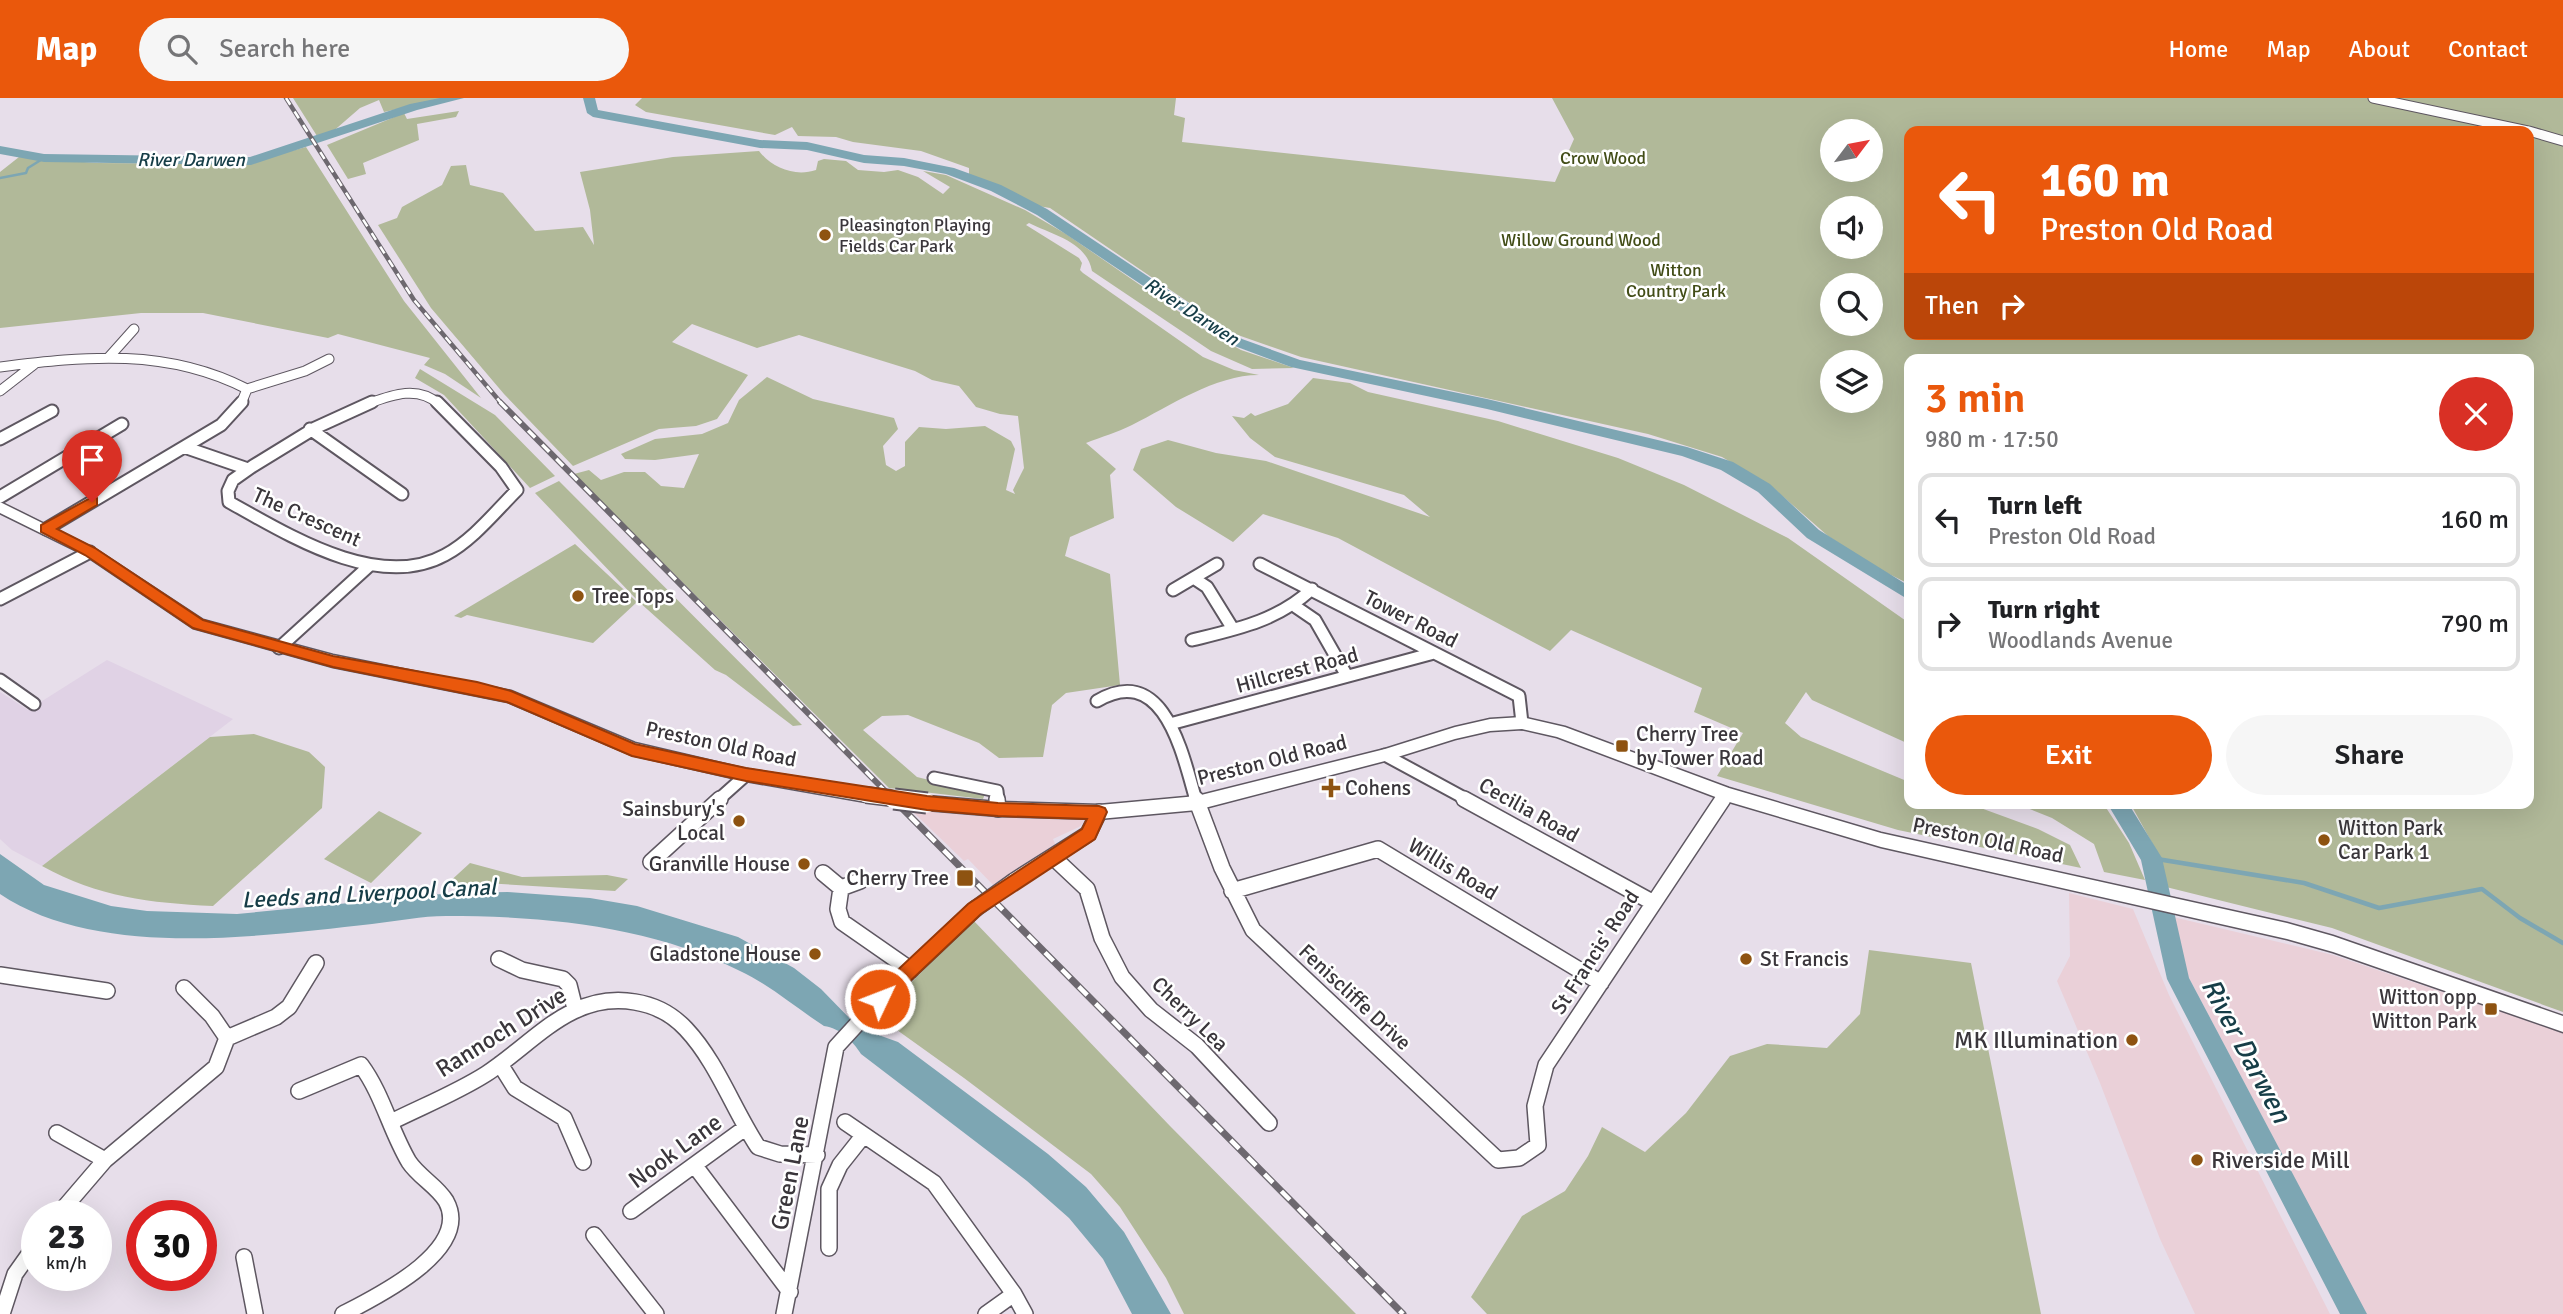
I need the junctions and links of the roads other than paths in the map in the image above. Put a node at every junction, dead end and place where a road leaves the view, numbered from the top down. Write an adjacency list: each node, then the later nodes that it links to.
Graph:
1 (2373, 98): 2 (street)
2 (2509, 126)
3 (2534, 133): 4 (street)
4 (2563, 141)
5 (134, 329): 6 (street)
6 (109, 357): 8 (street); 10 (street)
7 (329, 359): 10 (street)
8 (37, 362): 9 (street); 11 (street)
9 (0, 367)
10 (247, 389): 16 (street)
11 (0, 391)
12 (52, 411): 15 (street)
13 (122, 424): 19 (street)
14 (310, 429): 17 (street, The Crescent); 18 (street); 25 (street, The Crescent)
15 (0, 439)
16 (184, 447): 17 (street); 21 (street)
17 (248, 469): 25 (street, The Crescent)
18 (402, 495)
19 (0, 497)
20 (0, 507): 21 (main road, Preston Old Road)
21 (46, 529): 22 (main road, Preston Old Road)
22 (90, 552): 29 (street); 33 (main road, Preston Old Road)
23 (1217, 564): 26 (street)
24 (1260, 564): 27 (street, Tower Road)
25 (369, 566): 33 (street, The Crescent)
26 (1195, 579): 28 (street); 31 (street)
27 (1312, 589): 30 (street); 34 (street, Tower Road)
28 (1174, 590)
29 (0, 599)
30 (1296, 607): 31 (street); 35 (street)
31 (1233, 629): 32 (street)
32 (1192, 640)
33 (279, 648): 42 (main road, Preston Old Road)
34 (1434, 653): 35 (street, Hillcrest Road); 39 (street, Tower Road)
35 (1347, 676): 40 (street, Hillcrest Road)
36 (0, 680): 38 (street)
37 (1097, 701): 40 (street)
38 (34, 704)
39 (1522, 723): 41 (main road, Preston Old Road); 44 (main road, Preston Old Road)
40 (1170, 724): 45 (street, Feniscliffe Drive)
41 (1385, 755): 45 (main road, Preston Old Road); 54 (street, Cecilia Road)
42 (746, 775): 46 (main road, Preston Old Road, bridge); 49 (street)
43 (934, 778): 46 (street)
44 (1726, 794): 54 (street, St Francis' Road); 65 (main road, Preston Old Road)
45 (1197, 803): 47 (main road, Preston Old Road); 53 (street, Feniscliffe Drive)
46 (998, 809): 47 (main road, Preston Old Road)
47 (1099, 812): 48 (street)
48 (1054, 857): 57 (street, bridge); 71 (street, Cherry Lea)
49 (651, 862)
50 (823, 873): 52 (street)
51 (860, 881): 52 (street)
52 (841, 888): 57 (street)
53 (1232, 891): 59 (street, Willis Road); 75 (street, Feniscliffe Drive)
54 (1652, 902): 59 (street, St Francis' Road)
55 (499, 959): 63 (street)
56 (316, 963): 66 (street)
57 (911, 970): 62 (street)
58 (0, 975): 61 (street)
59 (1601, 983): 75 (street, St Francis' Road)
60 (184, 988): 66 (street)
61 (107, 991)
62 (873, 1005): 64 (street)
63 (575, 1009): 67 (street, Rannoch Drive); 72 (street, Rannoch Drive)
64 (860, 1018): 76 (street, Green Lane)
65 (2563, 1024)
66 (227, 1038): 77 (street)
67 (500, 1064): 69 (street, Rannoch Drive); 78 (street)
68 (299, 1091): 69 (street)
69 (391, 1122): 91 (street)
70 (845, 1122): 74 (street)
71 (1269, 1123)
72 (745, 1128): 76 (street, Rannoch Drive); 79 (street, Nook Lane)
73 (57, 1133): 77 (street)
74 (863, 1136): 83 (street); 88 (street)
75 (1538, 1145)
76 (817, 1155): 87 (street, Green Lane)
77 (106, 1160): 80 (street)
78 (583, 1162)
79 (695, 1166): 81 (street, Nook Lane); 87 (street)
80 (71, 1200)
81 (631, 1210)
82 (594, 1235): 92 (street)
83 (829, 1248)
84 (244, 1257): 90 (street)
85 (21, 1260): 86 (street)
86 (8, 1274): 89 (street)
87 (790, 1292): 93 (street, Green Lane)
88 (1014, 1294): 94 (street); 95 (street)
89 (2, 1314)
90 (255, 1314)
91 (343, 1314)
92 (656, 1314)
93 (784, 1314)
94 (986, 1314)
95 (1026, 1314)

